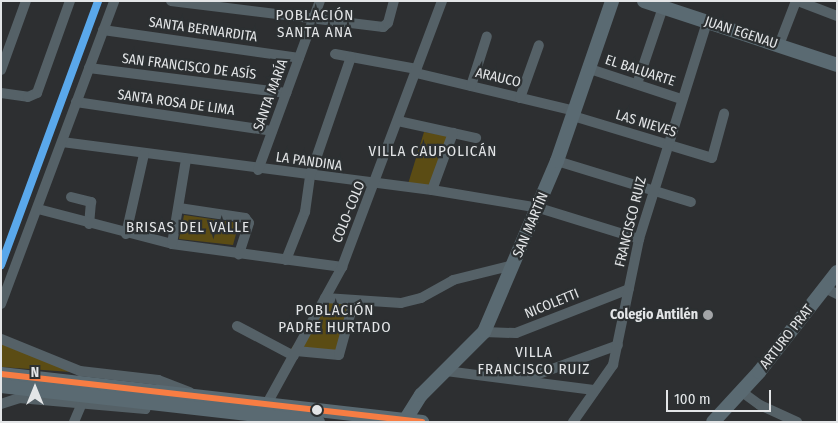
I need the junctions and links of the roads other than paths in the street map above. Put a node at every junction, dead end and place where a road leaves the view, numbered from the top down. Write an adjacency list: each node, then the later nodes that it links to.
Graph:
1 (26, 1): 25 (street)
2 (70, 1): 29 (street)
3 (114, 1): 15 (street)
4 (171, 1): 13 (street)
5 (320, 1): 13 (street, SANTA MARÍA)
6 (394, 1): 13 (street)
7 (442, 1): 26 (street, COLO-COLO)
8 (612, 1): 24 (main road, SAN MARTÍN)
9 (644, 1): 11 (main road, JUAN EGENAU)
10 (797, 1): 12 (street); 18 (street)
11 (663, 7): 14 (main road, JUAN EGENAU); 27 (street)
12 (837, 16)
13 (313, 20): 21 (street, SANTA MARÍA)
14 (707, 22): 18 (main road, JUAN EGENAU); 32 (street, FRANCISCO RUIZ)
15 (103, 30): 21 (street, SANTA BERNARDITA); 23 (street)
16 (487, 36): 28 (street)
17 (539, 45): 31 (street)
18 (779, 45): 22 (main road, JUAN EGENAU)
19 (335, 54): 20 (street, ARAUCO)
20 (351, 57): 26 (street, ARAUCO); 46 (street)
21 (299, 58): 30 (street, SANTA MARÍA)
22 (837, 65)
23 (89, 68): 30 (street, SAN FRANCISCO DE ASÍS); 33 (street)
24 (590, 69): 27 (street, EL BALUARTE); 34 (main road, SAN MARTÍN)
25 (1, 70)
26 (416, 71): 28 (street, ARAUCO); 36 (street, COLO-COLO)
27 (637, 84): 32 (street, EL BALUARTE)
28 (471, 86): 31 (street, ARAUCO)
29 (1, 93)
30 (286, 93): 37 (street, SANTA MARÍA)
31 (520, 98): 34 (street, ARAUCO)
32 (681, 99): 41 (street, FRANCISCO RUIZ)
33 (76, 102): 37 (street, SANTA ROSA DE LIMA); 40 (street)
34 (574, 113): 41 (street, LAS NIEVES); 44 (main road, SAN MARTÍN)
35 (724, 114): 41 (street, LAS NIEVES)
36 (398, 121): 38 (street); 47 (street, COLO-COLO)
37 (272, 131): 45 (street, SANTA MARÍA)
38 (453, 133): 39 (street); 48 (street)
39 (476, 138)
40 (62, 142): 42 (street, LA PANDINA); 54 (street)
41 (667, 144): 49 (street, FRANCISCO RUIZ)
42 (144, 154): 43 (street, LA PANDINA); 56 (street)
43 (186, 160): 45 (street, LA PANDINA); 52 (street)
44 (557, 161): 49 (street); 53 (main road, SAN MARTÍN)
45 (258, 170): 46 (street, LA PANDINA)
46 (310, 176): 47 (street, LA PANDINA); 60 (street)
47 (374, 185): 48 (street, LA PANDINA); 62 (street, COLO-COLO)
48 (432, 190): 53 (street, LA PANDINA)
49 (652, 192): 51 (street); 57 (street, FRANCISCO RUIZ)
50 (71, 197): 55 (street)
51 (691, 202)
52 (179, 208): 58 (street); 59 (street)
53 (539, 208): 57 (street, LA PANDINA); 61 (main road, SAN MARTÍN)
54 (38, 209): 55 (street); 68 (street)
55 (89, 224): 56 (street)
56 (126, 234): 58 (street)
57 (639, 239): 64 (street, FRANCISCO RUIZ)
58 (172, 244): 59 (street)
59 (239, 254): 60 (street)
60 (286, 260): 62 (street)
61 (513, 265): 67 (street); 70 (main road, SAN MARTÍN)
62 (342, 267): 66 (street, COLO-COLO)
63 (837, 272): 65 (main road, ARTURO PRAT)
64 (629, 289): 70 (street, NICOLETTI); 72 (street, FRANCISCO RUIZ)
65 (831, 291): 79 (main road, ARTURO PRAT)
66 (325, 298): 67 (street); 73 (street, COLO-COLO)
67 (354, 301): 73 (street)
68 (1, 304)
69 (237, 326): 73 (street)
70 (484, 332): 74 (main road, SAN MARTÍN)
71 (1, 338): 80 (street)
72 (618, 345): 76 (street); 78 (street, FRANCISCO RUIZ)
73 (295, 353): 84 (street, COLO-COLO)
74 (446, 371): 76 (street); 85 (main road, SAN MARTÍN)
75 (1, 374): 80 (main road)
76 (522, 380): 78 (street)
77 (1, 386): 83 (main road)
78 (594, 390): 89 (street, FRANCISCO RUIZ)
79 (742, 392): 90 (main road, ARTURO PRAT); 91 (street)
80 (200, 396): 84 (main road)
81 (82, 403): 82 (street); 83 (street); 86 (street)
82 (1, 404)
83 (213, 409): 84 (main road)
84 (261, 414): 85 (main road); 87 (main road)
85 (405, 421): 88 (main road)
86 (74, 422)
87 (318, 422)
88 (422, 422)
89 (573, 422)
90 (713, 422)
91 (797, 422)

